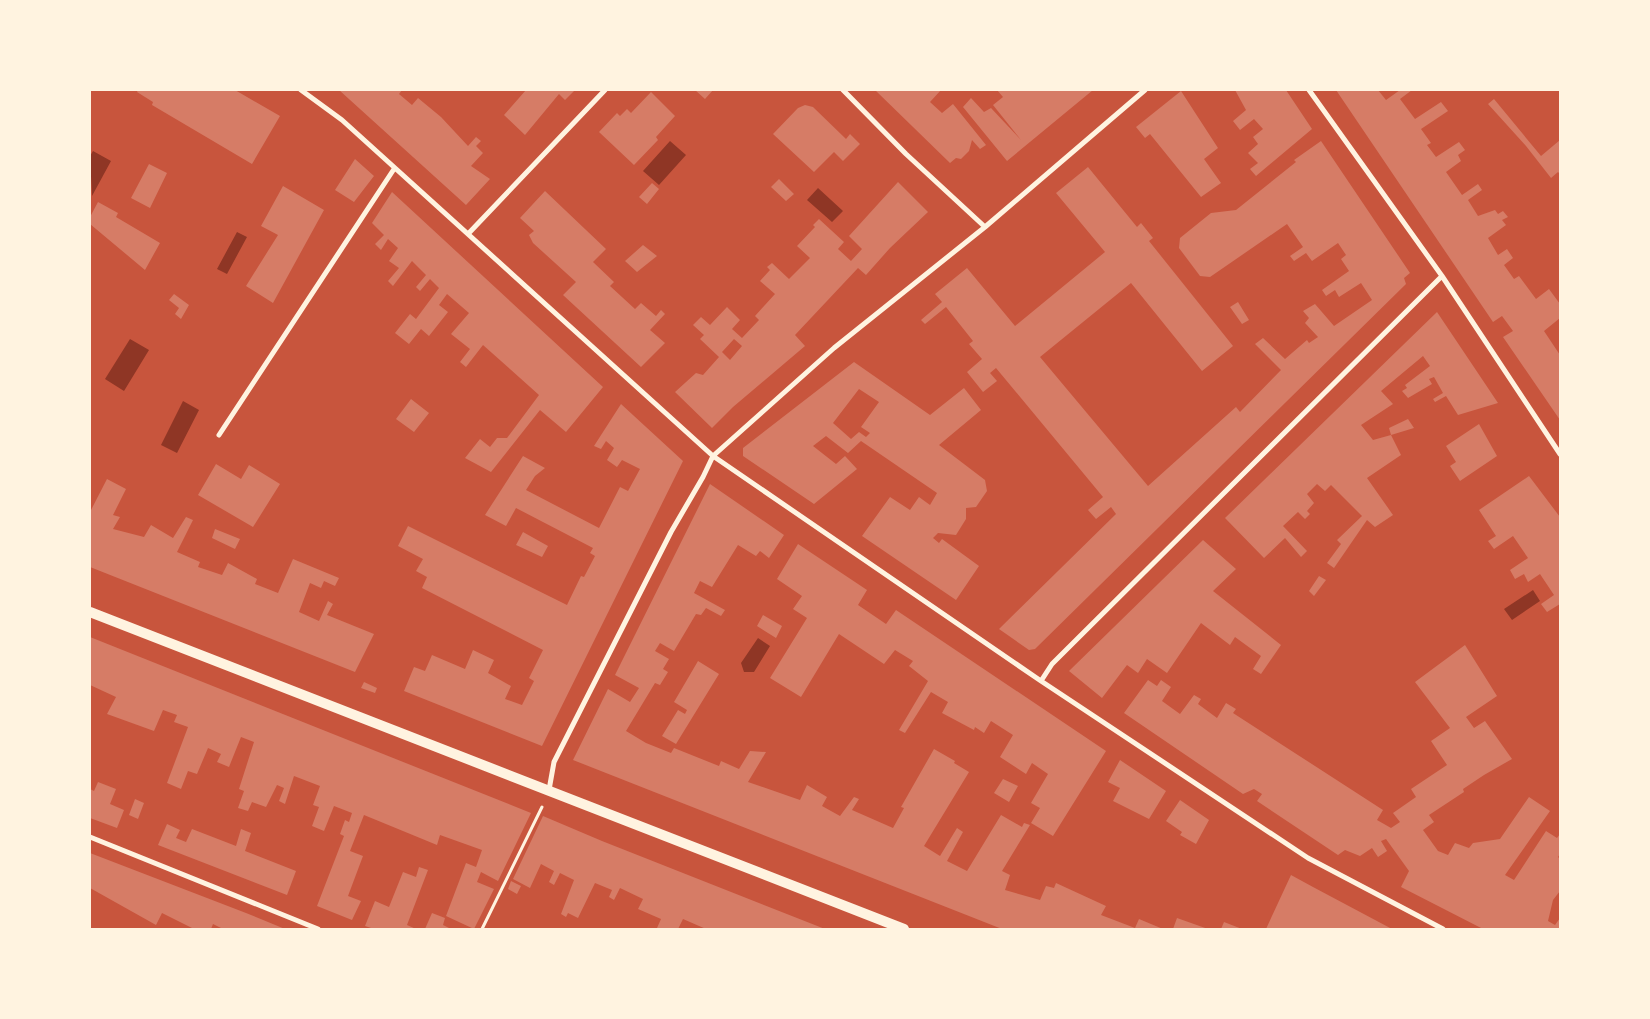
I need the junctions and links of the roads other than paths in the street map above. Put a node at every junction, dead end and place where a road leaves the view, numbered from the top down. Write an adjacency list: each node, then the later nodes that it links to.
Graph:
1 (301, 90): 6 (street)
2 (605, 90): 8 (street)
3 (843, 90): 7 (street)
4 (1145, 90): 7 (street)
5 (1309, 90): 9 (street)
6 (394, 169): 8 (street); 10 (street)
7 (985, 227): 12 (street)
8 (468, 234): 12 (street)
9 (1442, 276): 11 (street); 14 (street)
10 (219, 434)
11 (1560, 454)
12 (713, 456): 14 (street); 15 (street)
13 (90, 612): 15 (main road)
14 (1041, 681): 19 (street)
15 (549, 790): 18 (main road)
16 (90, 837): 17 (street)
17 (318, 929)
18 (904, 929)
19 (1443, 929)

